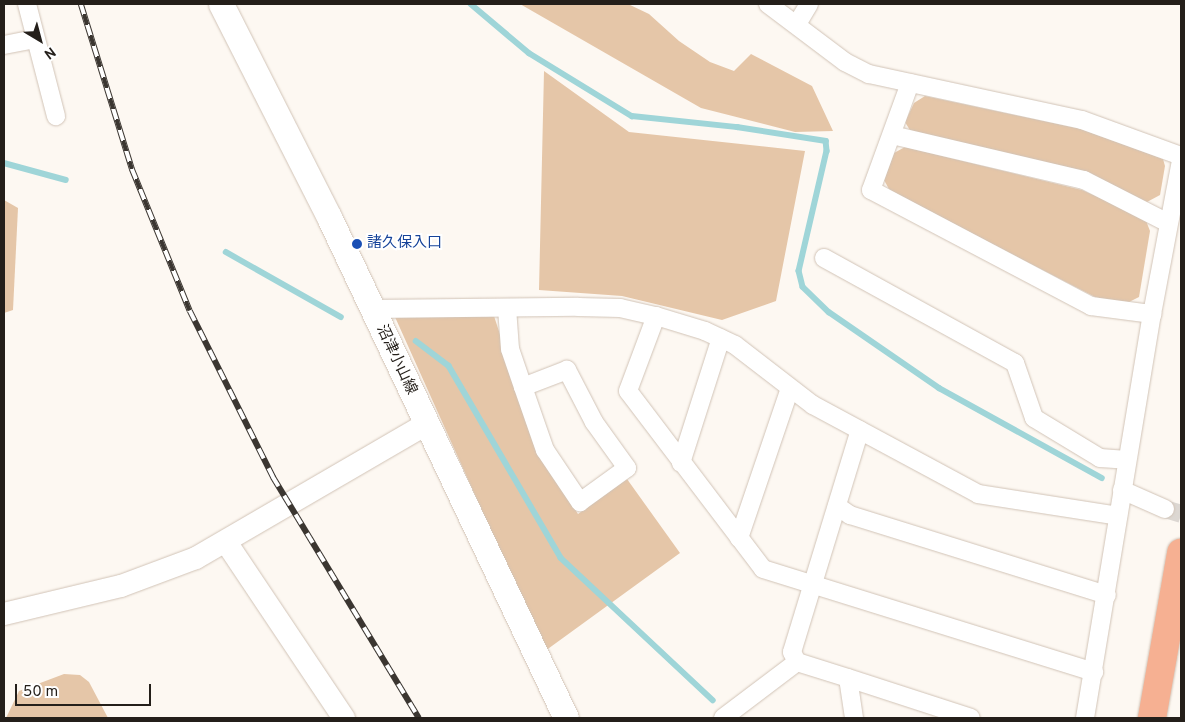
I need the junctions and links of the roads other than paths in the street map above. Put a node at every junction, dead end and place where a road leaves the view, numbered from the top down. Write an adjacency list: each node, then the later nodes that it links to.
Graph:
1 (26, 4): 6 (street)
2 (222, 4): 15 (main road, 沼津小山線)
3 (768, 4): 5 (street)
4 (809, 4): 5 (street)
5 (797, 24): 8 (street)
6 (35, 39): 7 (street); 9 (street)
7 (4, 44)
8 (910, 83): 10 (street); 11 (street)
9 (56, 116)
10 (892, 135): 12 (street); 16 (street)
11 (1181, 158): 12 (street)
12 (1168, 223): 16 (street)
13 (824, 258): 23 (street)
14 (507, 308): 15 (street); 17 (street); 19 (street)
15 (371, 309): 21 (main road, 沼津小山線)
16 (1152, 314): 23 (street)
17 (656, 316): 18 (street); 24 (street)
18 (721, 338): 20 (street); 24 (street)
19 (523, 387): 19 (street)
20 (790, 388): 22 (street); 29 (street)
21 (426, 424): 30 (street); 39 (main road, 沼津小山線)
22 (860, 430): 26 (street); 28 (street)
23 (1127, 460): 25 (street)
24 (681, 463): 29 (street)
25 (1122, 490): 27 (street); 28 (street)
26 (837, 506): 32 (street); 33 (street)
27 (1165, 509)
28 (1118, 516): 33 (street)
29 (740, 538): 32 (street)
30 (226, 542): 34 (street); 38 (street)
31 (1181, 553): 44 (highway)
32 (814, 586): 35 (street); 36 (street)
33 (1107, 595): 36 (street)
34 (4, 614)
35 (797, 662): 37 (street); 40 (street)
36 (1094, 672): 43 (street)
37 (848, 678): 41 (street); 42 (street)
38 (344, 718)
39 (566, 718)
40 (723, 718)
41 (854, 718)
42 (971, 718)
43 (1085, 718)
44 (1152, 718)

